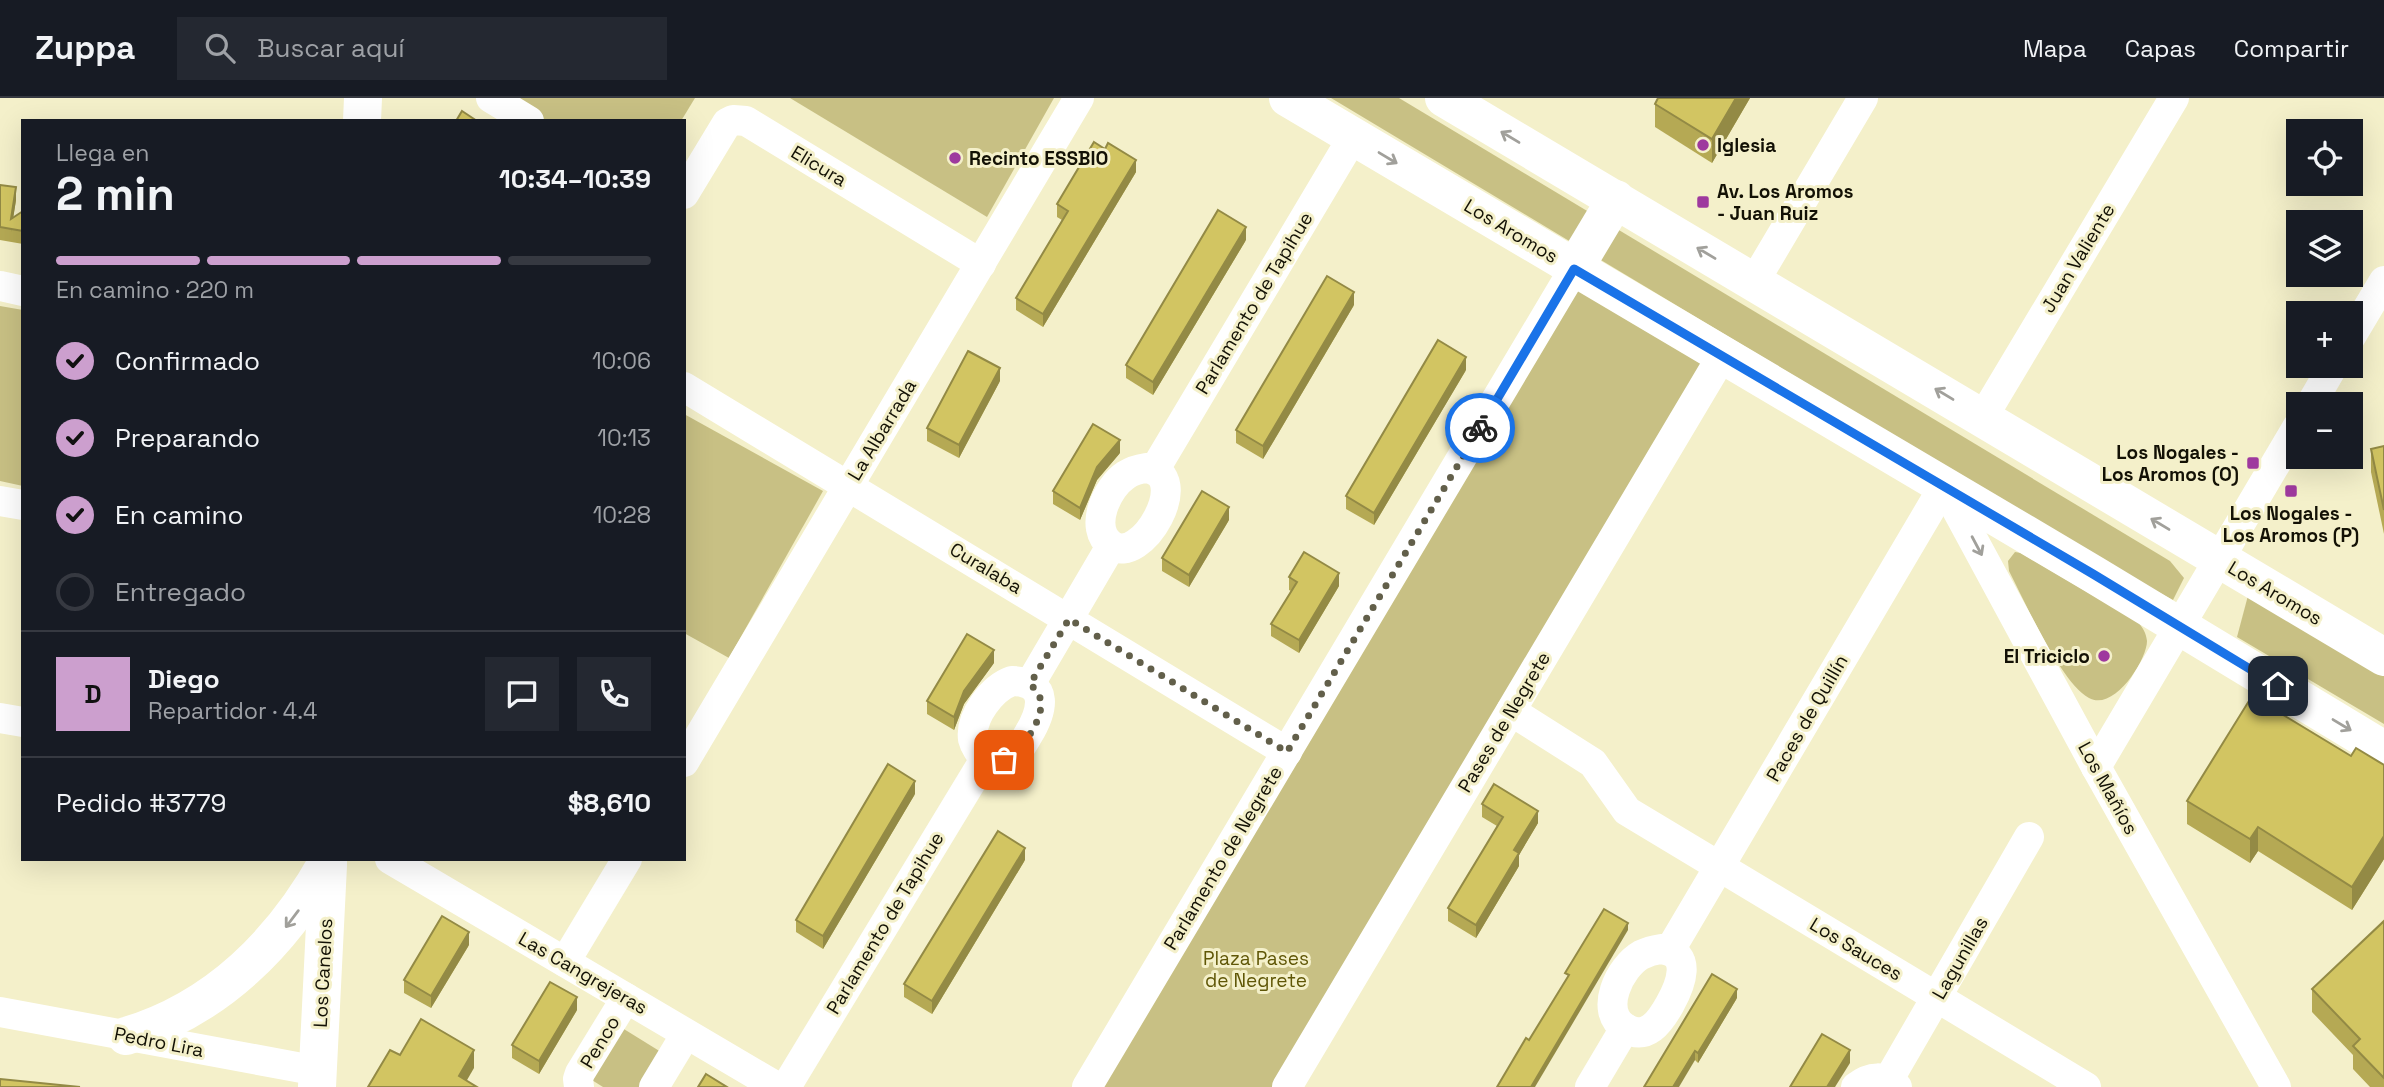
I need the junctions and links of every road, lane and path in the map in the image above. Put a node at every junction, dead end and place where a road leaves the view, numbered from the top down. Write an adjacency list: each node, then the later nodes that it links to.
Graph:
1 (363, 98): 8 (main road)
2 (491, 98): 9 (street)
3 (1079, 98): 13 (street, La Albarrada)
4 (1287, 98): 10 (main road, Los Aromos)
5 (1444, 98): 12 (main road, Los Aromos, one-way to 5)
6 (1863, 98): 16 (street)
7 (2174, 98): 22 (street, Juan Valiente)
8 (362, 119)
9 (526, 119)
10 (1353, 137): 14 (main road, Los Aromos, one-way to 14); 24 (street, Parlamento de Tapihue)
11 (686, 191): 13 (street, Elicura)
12 (1616, 199): 14 (main road); 16 (main road, Los Aromos, one-way to 12)
13 (981, 264): 25 (street, La Albarrada)
14 (1574, 269): 20 (main road, Los Aromos); 39 (street, Parlamento de Negrete)
15 (2384, 281): 19 (street)
16 (1754, 282): 22 (main road, Los Aromos, one-way to 16)
17 (0, 286): 18 (street)
18 (21, 291)
19 (2363, 316)
20 (1722, 356): 26 (main road, Los Aromos); 35 (street, Pases de Negrete)
21 (686, 388): 25 (street, Curalaba)
22 (1983, 418): 30 (main road, Los Aromos, one-way to 22)
23 (2286, 446): 30 (street)
24 (1155, 469): 29 (street); 29 (street)
25 (849, 485): 31 (street, Curalaba); 40 (street, La Albarrada)
26 (1944, 486): 32 (main road, Los Aromos); 42 (street, Los Mañíos, one-way to 42); 48 (street, Paces de Quillín)
27 (0, 501): 28 (street)
28 (21, 505)
29 (1111, 546): 31 (street)
30 (2218, 559): 32 (street); 33 (main road, Los Aromos)
31 (1069, 619): 34 (street); 39 (street, Curalaba)
32 (2179, 626): 38 (main road, Los Aromos, one-way to 38); 42 (street)
33 (2384, 657)
34 (1030, 684): 41 (street); 41 (street)
35 (1511, 711): 48 (street, Los Sauces); 64 (street, Pases de Negrete)
36 (0, 718): 37 (street)
37 (21, 722)
38 (2384, 750)
39 (1287, 752): 63 (street, Parlamento de Negrete)
40 (686, 759)
41 (985, 759): 62 (street, Parlamento de Tapihue)
42 (2096, 767): 68 (street, Los Mañíos)
43 (2029, 837): 52 (street, Lagunillas)
44 (327, 861): 56 (main road, one-way to 56)
45 (328, 861): 57 (main road, Los Canelos)
46 (393, 861): 50 (street, Las Cangrejeras)
47 (625, 861): 50 (street)
48 (1720, 867): 49 (street, Paces de Quillín); 52 (street, Los Sauces)
49 (1670, 950): 54 (street); 54 (street)
50 (565, 962): 51 (street, Las Cangrejeras)
51 (626, 998): 55 (street, Las Cangrejeras); 59 (street, Penco)
52 (1938, 998): 58 (street, Lagunillas); 67 (street, Los Sauces)
53 (0, 1012): 56 (street, Pedro Lira)
54 (1625, 1028): 65 (street)
55 (686, 1034): 60 (street); 61 (street, Las Cangrejeras)
56 (126, 1036): 57 (street, Pedro Lira)
57 (318, 1079)
58 (1893, 1083): 66 (street, Lagunillas)
59 (579, 1087)
60 (654, 1087)
61 (777, 1087)
62 (786, 1087)
63 (1087, 1087)
64 (1287, 1087)
65 (1590, 1087)
66 (1856, 1087)
67 (2085, 1087)
68 (2276, 1087)

